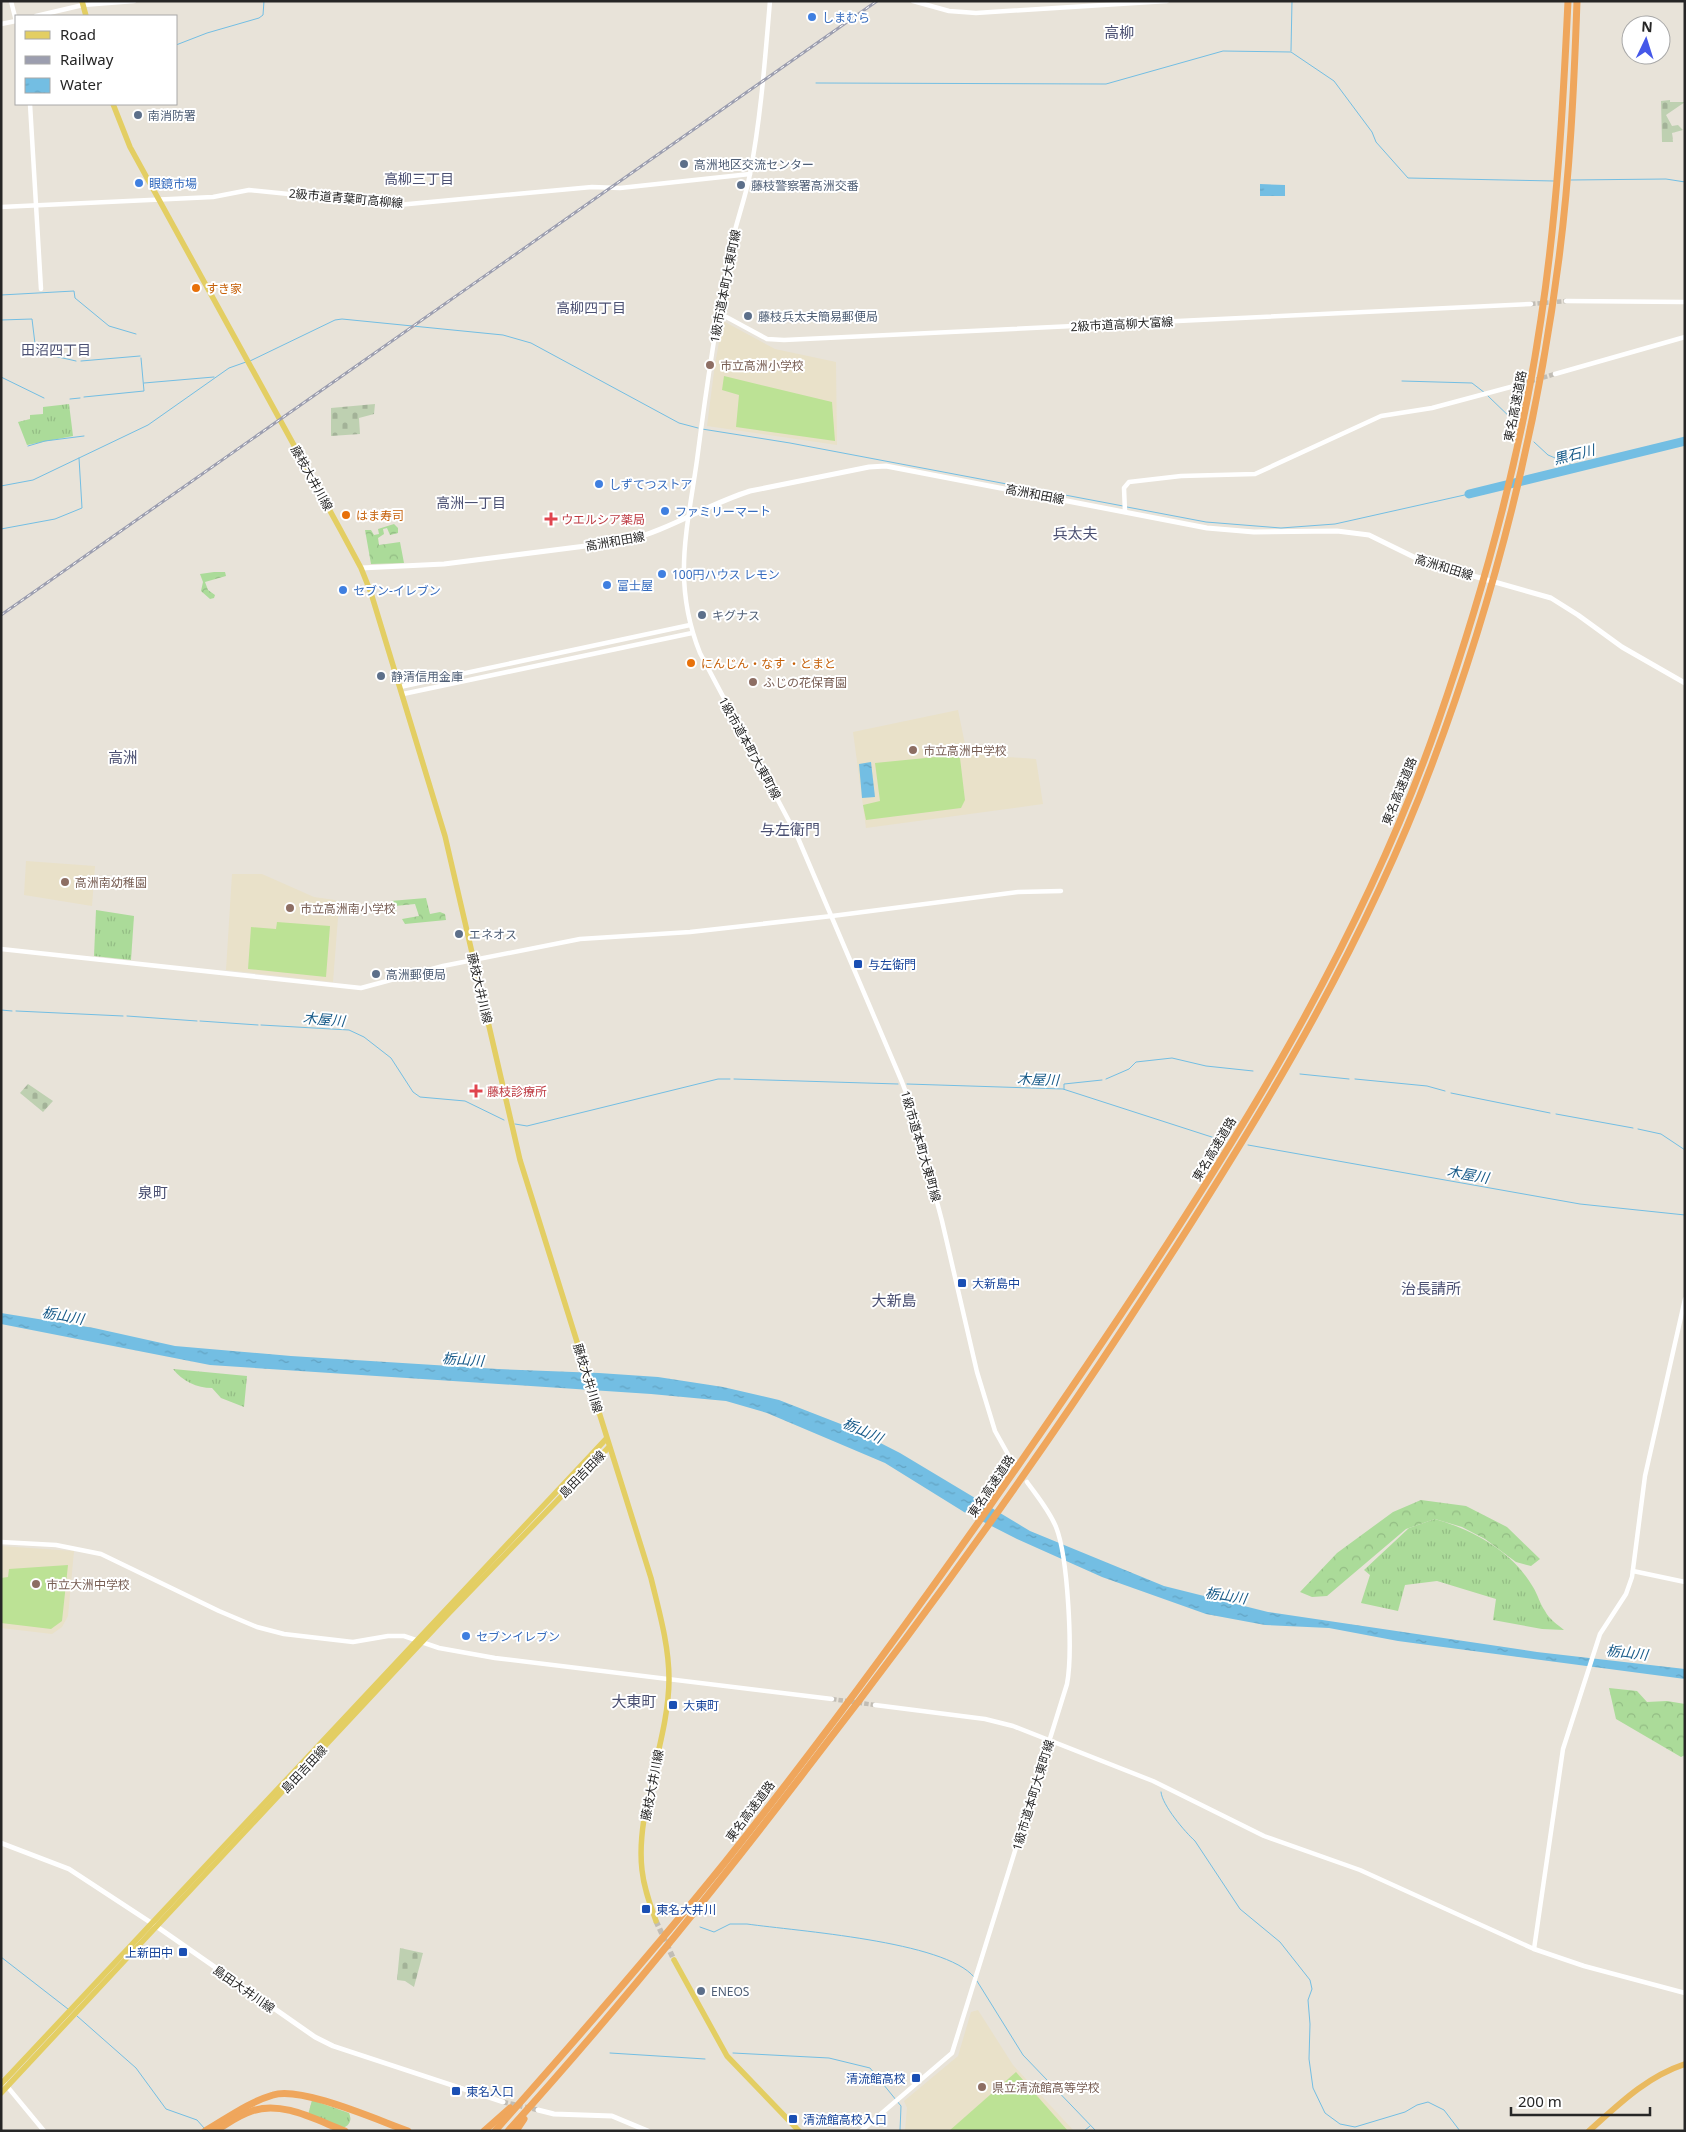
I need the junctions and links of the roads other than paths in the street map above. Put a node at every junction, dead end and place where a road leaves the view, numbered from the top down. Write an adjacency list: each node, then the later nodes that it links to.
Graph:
1 (11, 1): 10 (street)
2 (134, 1): 8 (street)
3 (770, 1): 15 (street, 1級市道本町大東町線)
4 (912, 1): 5 (street)
5 (1167, 1)
6 (1568, 1): 58 (highway, 東名高速道路)
7 (1577, 1): 61 (highway, 東名高速道路)
8 (83, 3): 9 (street)
9 (40, 15)
10 (15, 17)
11 (15, 21): 12 (street)
12 (1, 24)
13 (30, 105): 17 (street)
14 (112, 105): 16 (main road, 藤枝大井川線)
15 (750, 174): 16 (street, 2級市道青葉町高柳線); 23 (street, 1級市道本町大東町線)
16 (159, 200): 17 (street, 2級市道青葉町高柳線); 29 (main road, 藤枝大井川線)
17 (36, 205): 18 (street, 2級市道青葉町高柳線); 19 (street)
18 (1, 207)
19 (41, 289)
20 (1566, 301): 21 (street)
21 (1685, 302)
22 (1530, 304): 23 (street, 2級市道高柳大富線)
23 (719, 313): 28 (street, 1級市道本町大東町線)
24 (1685, 337): 25 (street)
25 (1555, 374)
26 (1518, 385): 27 (street)
27 (1125, 512): 28 (main road, 高洲和田線); 32 (main road, 高洲和田線)
28 (688, 518): 29 (main road, 高洲和田線); 30 (street, 1級市道本町大東町線)
29 (361, 568): 33 (main road, 藤枝大井川線)
30 (690, 625): 31 (street, 1級市道本町大東町線); 33 (street)
31 (692, 633): 34 (street); 36 (street, 1級市道本町大東町線)
32 (1685, 683)
33 (400, 687): 34 (main road, 藤枝大井川線)
34 (403, 694): 38 (main road, 藤枝大井川線)
35 (1061, 891): 36 (street)
36 (832, 916): 38 (street); 42 (street, 1級市道本町大東町線)
37 (1, 949): 38 (street)
38 (473, 960): 40 (main road, 藤枝大井川線)
39 (1685, 1299): 45 (street)
40 (606, 1438): 41 (main road, 藤枝大井川線); 47 (main road, 島田吉田線)
41 (609, 1446): 47 (main road, 島田吉田線); 48 (main road, 藤枝大井川線)
42 (1014, 1465)
43 (1027, 1482): 51 (street, 1級市道本町大東町線)
44 (1, 1542): 47 (street)
45 (1633, 1571): 46 (street); 55 (street)
46 (1685, 1582)
47 (421, 1640): 48 (street); 54 (main road, 島田吉田線)
48 (669, 1678): 49 (street); 53 (main road, 藤枝大井川線)
49 (832, 1699)
50 (875, 1705): 51 (street)
51 (1050, 1740): 55 (street); 76 (street, 1級市道本町大東町線)
52 (1, 1843): 54 (main road, 島田大井川線)
53 (656, 1921)
54 (154, 1925): 60 (main road, 島田吉田線); 63 (main road, 島田大井川線)
55 (1534, 1949): 57 (street)
56 (674, 1960): 75 (main road)
57 (1685, 1993)
58 (557, 2061): 70 (highway); 71 (highway, 東名高速道路)
59 (1685, 2064): 77 (highway)
60 (3, 2083): 62 (main road, 島田吉田線); 65 (street)
61 (545, 2090): 72 (highway, 東名高速道路); 73 (highway)
62 (1, 2092)
63 (503, 2102)
64 (538, 2110): 74 (main road)
65 (44, 2131)
66 (205, 2131): 69 (highway)
67 (215, 2131): 68 (highway)
68 (345, 2131)
69 (408, 2131)
70 (484, 2131)
71 (495, 2131)
72 (508, 2131)
73 (516, 2131)
74 (648, 2131)
75 (799, 2131)
76 (861, 2131)
77 (1589, 2131)

